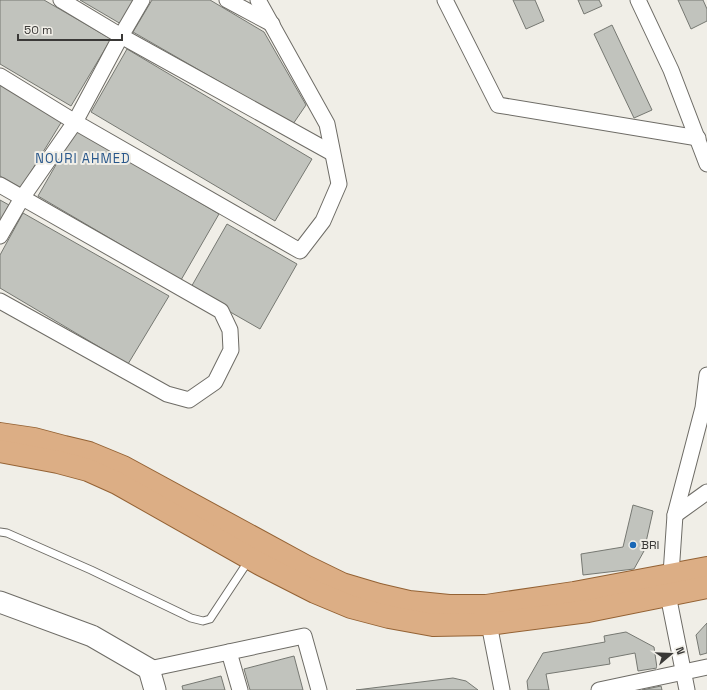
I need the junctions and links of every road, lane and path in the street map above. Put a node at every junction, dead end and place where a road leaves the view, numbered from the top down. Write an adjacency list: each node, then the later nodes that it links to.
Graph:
1 (61, 0): 8 (street)
2 (142, 0): 8 (street)
3 (226, 0): 7 (street)
4 (258, 0): 7 (street)
5 (445, 0): 11 (street)
6 (638, 0): 11 (street)
7 (272, 24): 12 (street)
8 (121, 36): 10 (street); 12 (street)
9 (0, 76): 10 (street)
10 (76, 122): 12 (street); 15 (street)
11 (698, 138): 13 (street)
12 (332, 153)
13 (707, 164)
14 (0, 185): 15 (street)
15 (22, 198): 16 (street); 17 (street)
16 (0, 236)
17 (0, 301)
18 (707, 375): 22 (street)
19 (0, 434): 26 (main road)
20 (0, 451): 24 (main road)
21 (707, 492): 22 (street)
22 (675, 515): 26 (street)
23 (0, 532): 24 (lane)
24 (250, 558): 29 (main road)
25 (707, 568): 26 (main road)
26 (669, 585): 27 (main road); 29 (main road); 33 (street)
27 (707, 587)
28 (0, 602): 32 (street)
29 (489, 624): 37 (street)
30 (229, 652): 32 (street); 35 (street); 36 (street)
31 (707, 667): 33 (street)
32 (149, 669): 34 (street)
33 (683, 673): 38 (street); 39 (street)
34 (155, 690)
35 (240, 690)
36 (320, 690)
37 (502, 690)
38 (599, 690)
39 (687, 690)

